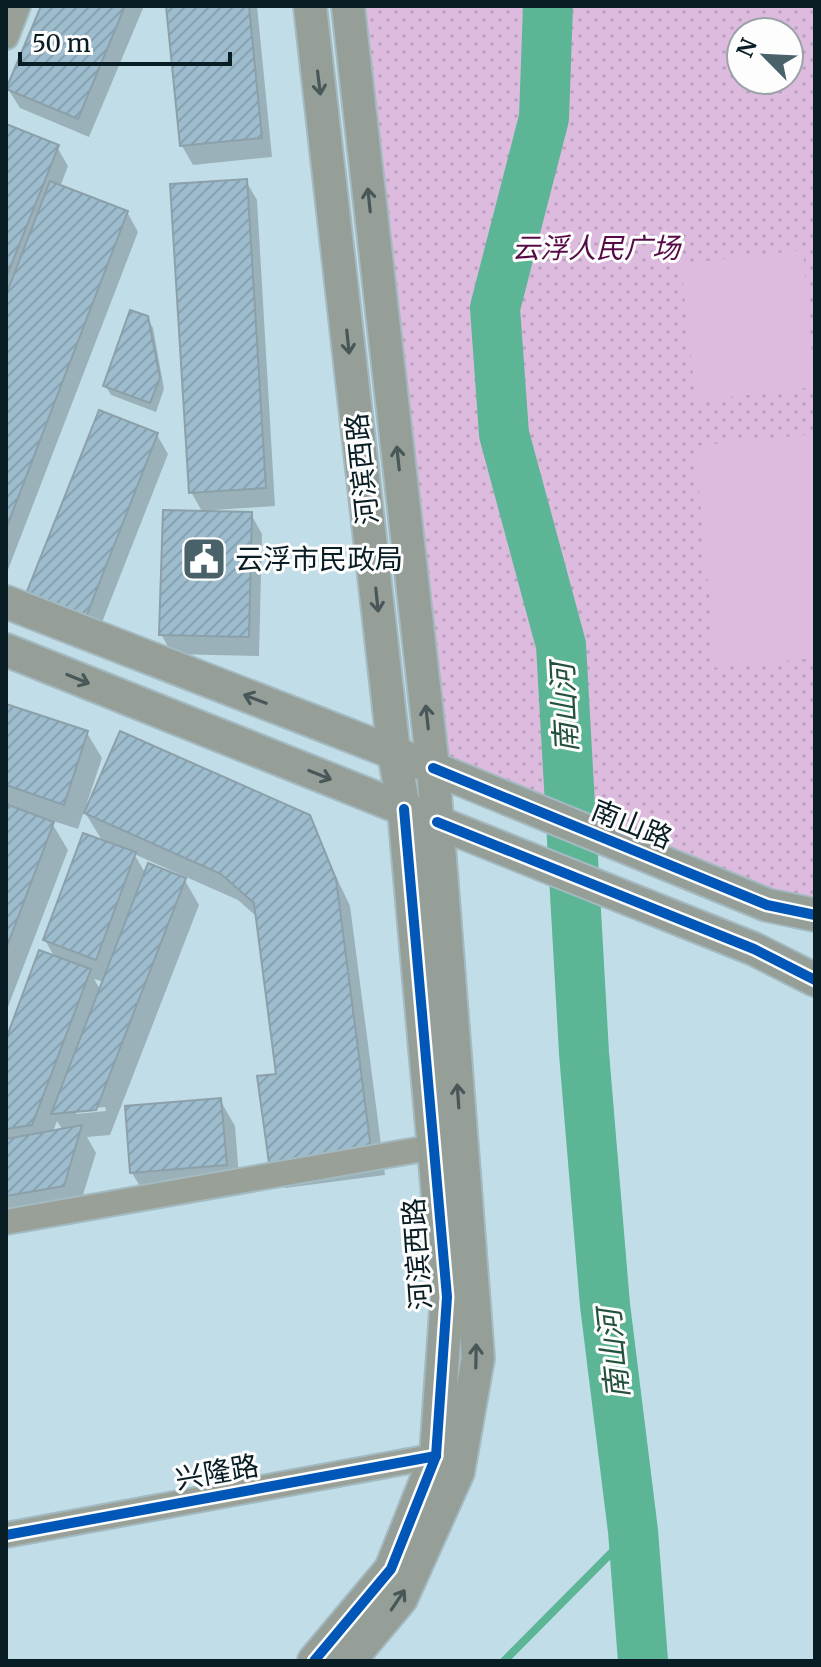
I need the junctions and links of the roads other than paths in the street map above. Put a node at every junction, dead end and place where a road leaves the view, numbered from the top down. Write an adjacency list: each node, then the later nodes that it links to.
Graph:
1 (18, 6): 4 (street)
2 (310, 6): 7 (main road, 河滨西路, one-way to 7)
3 (348, 6): 8 (main road, 河滨西路, one-way to 3)
4 (6, 37)
5 (6, 602): 7 (main road, 南山路, one-way to 5)
6 (7, 654): 9 (main road, one-way to 9)
7 (394, 753): 8 (main road, 南山路); 9 (main road, 河滨西路)
8 (433, 768): 10 (main road, 河滨西路); 11 (main road, 南山路)
9 (404, 809): 10 (main road); 13 (main road, 河滨西路)
10 (437, 822): 12 (main road); 18 (main road, 河滨西路, one-way to 10)
11 (815, 915)
12 (815, 980)
13 (434, 1147): 14 (street); 15 (main road, 河滨西路)
14 (6, 1222)
15 (436, 1456): 16 (street, 兴隆路); 17 (main road, 河滨西路)
16 (6, 1535)
17 (314, 1661)
18 (349, 1661)

